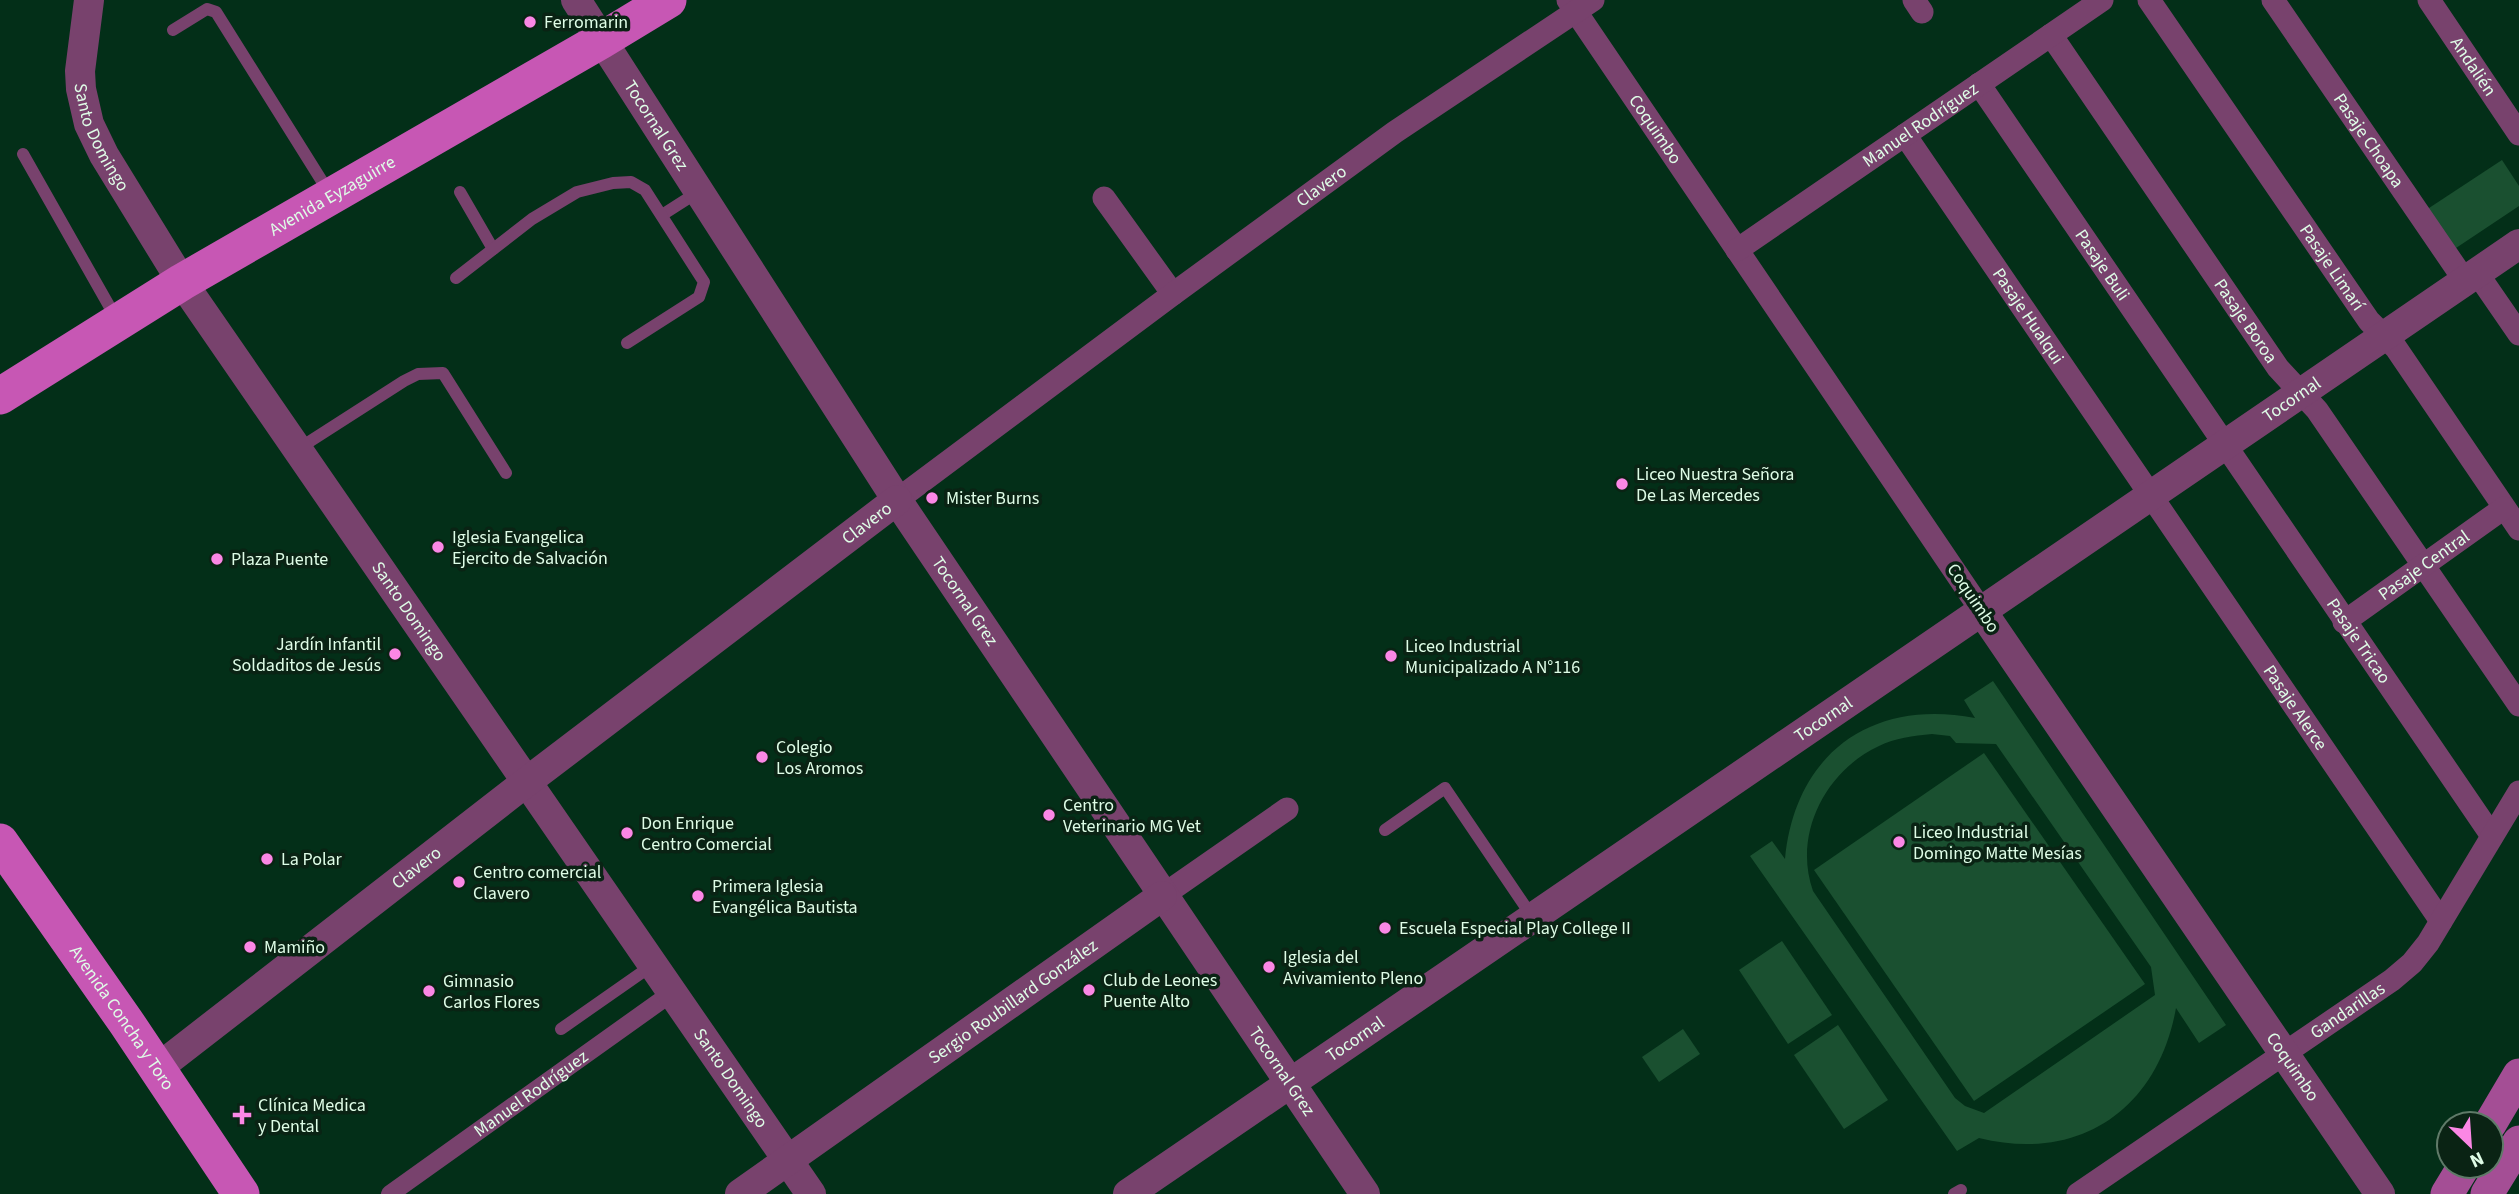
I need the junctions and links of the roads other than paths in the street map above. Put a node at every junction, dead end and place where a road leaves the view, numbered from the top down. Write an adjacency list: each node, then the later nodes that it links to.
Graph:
1 (89, 0): 26 (street, Santo Domingo)
2 (576, 0): 11 (street, Tocornal Grez)
3 (668, 0): 11 (main road, Avenida Eyzaguirre)
4 (2102, 0): 10 (street, Manuel Rodríguez)
5 (2149, 0): 30 (street, Pasaje Limarí)
6 (2273, 0): 24 (street, Pasaje Choapa)
7 (2429, 0): 13 (street, Andalién)
8 (1579, 4): 23 (street, Coquimbo); 27 (street, Clavero)
9 (173, 30): 18 (lane)
10 (2051, 35): 12 (street, Manuel Rodríguez); 32 (street, Pasaje Boroa)
11 (602, 40): 17 (street, Tocornal Grez); 18 (main road, Avenida Eyzaguirre)
12 (1979, 85): 14 (street, Manuel Rodríguez); 34 (street, Pasaje Buli)
13 (2519, 134)
14 (1905, 135): 23 (street, Manuel Rodríguez); 37 (street, Pasaje Hualqui)
15 (23, 154): 28 (lane)
16 (460, 192): 22 (lane)
17 (699, 192): 20 (lane); 38 (street, Tocornal Grez)
18 (331, 196): 26 (main road, Avenida Eyzaguirre)
19 (1104, 198): 27 (street)
20 (662, 215): 22 (lane); 31 (lane)
21 (2519, 244): 24 (street, Tocornal)
22 (493, 249): 25 (lane)
23 (1737, 250): 42 (street, Coquimbo)
24 (2471, 277): 29 (street, Pasaje Choapa); 30 (street, Tocornal)
25 (456, 278)
26 (182, 282): 28 (main road, Avenida Eyzaguirre); 35 (street, Santo Domingo)
27 (1173, 293): 38 (street, Clavero)
28 (118, 322): 33 (main road, Avenida Eyzaguirre)
29 (2519, 334)
30 (2384, 336): 32 (street, Tocornal); 39 (street, Pasaje Limarí)
31 (627, 343)
32 (2301, 393): 34 (street, Tocornal); 41 (street, Pasaje Boroa)
33 (0, 396)
34 (2223, 445): 37 (street, Tocornal); 43 (street, Pasaje Tricao)
35 (298, 449): 36 (lane); 45 (street, Santo Domingo)
36 (506, 472)
37 (2150, 495): 42 (street, Tocornal); 53 (street, Pasaje Alerce)
38 (897, 500): 45 (street, Clavero); 51 (street, Tocornal Grez)
39 (2504, 508): 40 (street, Pasaje Limarí); 41 (street, Pasaje Central)
40 (2519, 529)
41 (2423, 565): 43 (street, Pasaje Central); 44 (street, Pasaje Boroa)
42 (1981, 610): 52 (street, Tocornal); 57 (street, Coquimbo)
43 (2344, 622): 49 (street, Pasaje Tricao)
44 (2519, 705)
45 (528, 781): 54 (street, Santo Domingo); 58 (street, Clavero)
46 (2519, 792): 49 (street, Gandarillas)
47 (1287, 809): 51 (street, Sergio Roubillard González)
48 (1385, 830): 52 (lane)
49 (2492, 836): 53 (street, Gandarillas)
50 (0, 842): 58 (main road, Avenida Concha y Toro)
51 (1162, 896): 60 (street, Tocornal Grez); 63 (street, Sergio Roubillard González)
52 (1533, 918): 60 (street, Tocornal)
53 (2441, 921): 57 (street, Gandarillas)
54 (654, 964): 55 (street, Santo Domingo); 56 (lane)
55 (673, 992): 63 (street, Santo Domingo); 65 (street, Manuel Rodríguez)
56 (561, 1029)
57 (2283, 1053): 70 (street, Gandarillas); 71 (street, Coquimbo)
58 (158, 1068): 64 (main road, Avenida Concha y Toro)
59 (2519, 1076): 61 (main road)
60 (1290, 1085): 68 (street, Tocornal); 69 (street, Tocornal Grez)
61 (2498, 1110)
62 (2519, 1142): 72 (main road)
63 (788, 1160): 66 (street, Sergio Roubillard González); 67 (street, Santo Domingo)
64 (241, 1194)
65 (390, 1194)
66 (740, 1194)
67 (811, 1194)
68 (1128, 1194)
69 (1365, 1194)
70 (2078, 1194)
71 (2380, 1194)
72 (2487, 1194)

